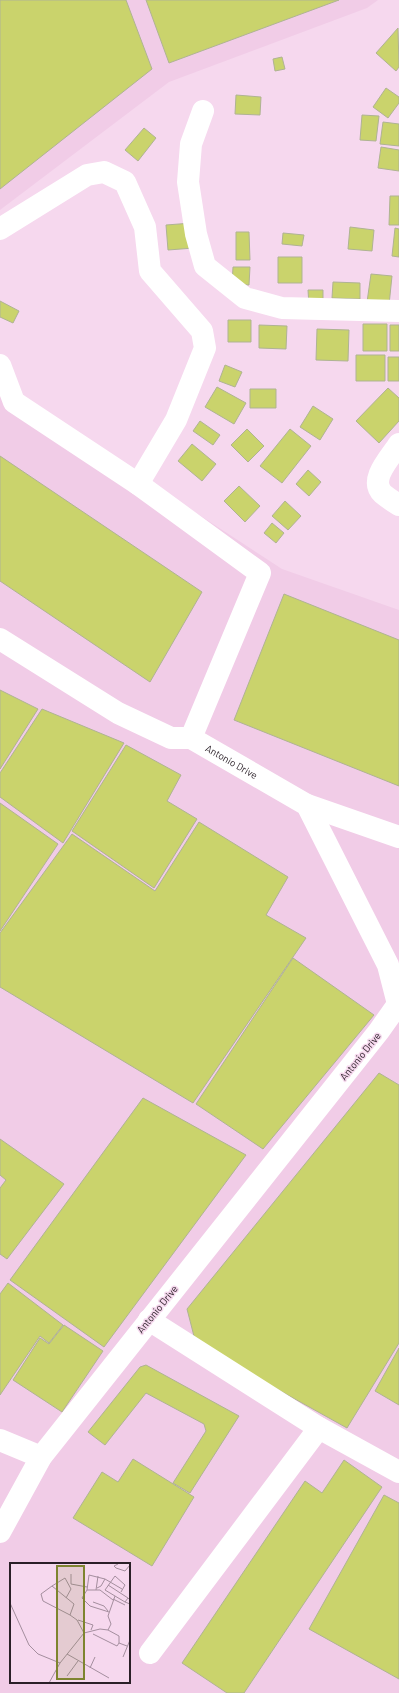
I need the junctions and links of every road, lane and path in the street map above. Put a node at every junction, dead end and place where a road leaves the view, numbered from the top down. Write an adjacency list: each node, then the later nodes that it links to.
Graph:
1 (203, 110): 3 (street)
2 (0, 229): 6 (street)
3 (399, 312)
4 (0, 365): 6 (street)
5 (399, 444): 7 (street)
6 (138, 484): 9 (street)
7 (399, 505)
8 (0, 639): 9 (street)
9 (191, 738): 10 (street, Antonio Drive)
10 (307, 805): 11 (street); 12 (street, Antonio Drive)
11 (399, 837)
12 (399, 1004): 13 (street, Antonio Drive)
13 (149, 1320): 14 (street); 16 (street, Antonio Drive)
14 (319, 1428): 17 (street); 19 (street)
15 (0, 1440): 16 (street)
16 (41, 1457): 18 (street, Antonio Drive)
17 (399, 1472)
18 (0, 1532)
19 (150, 1653)

